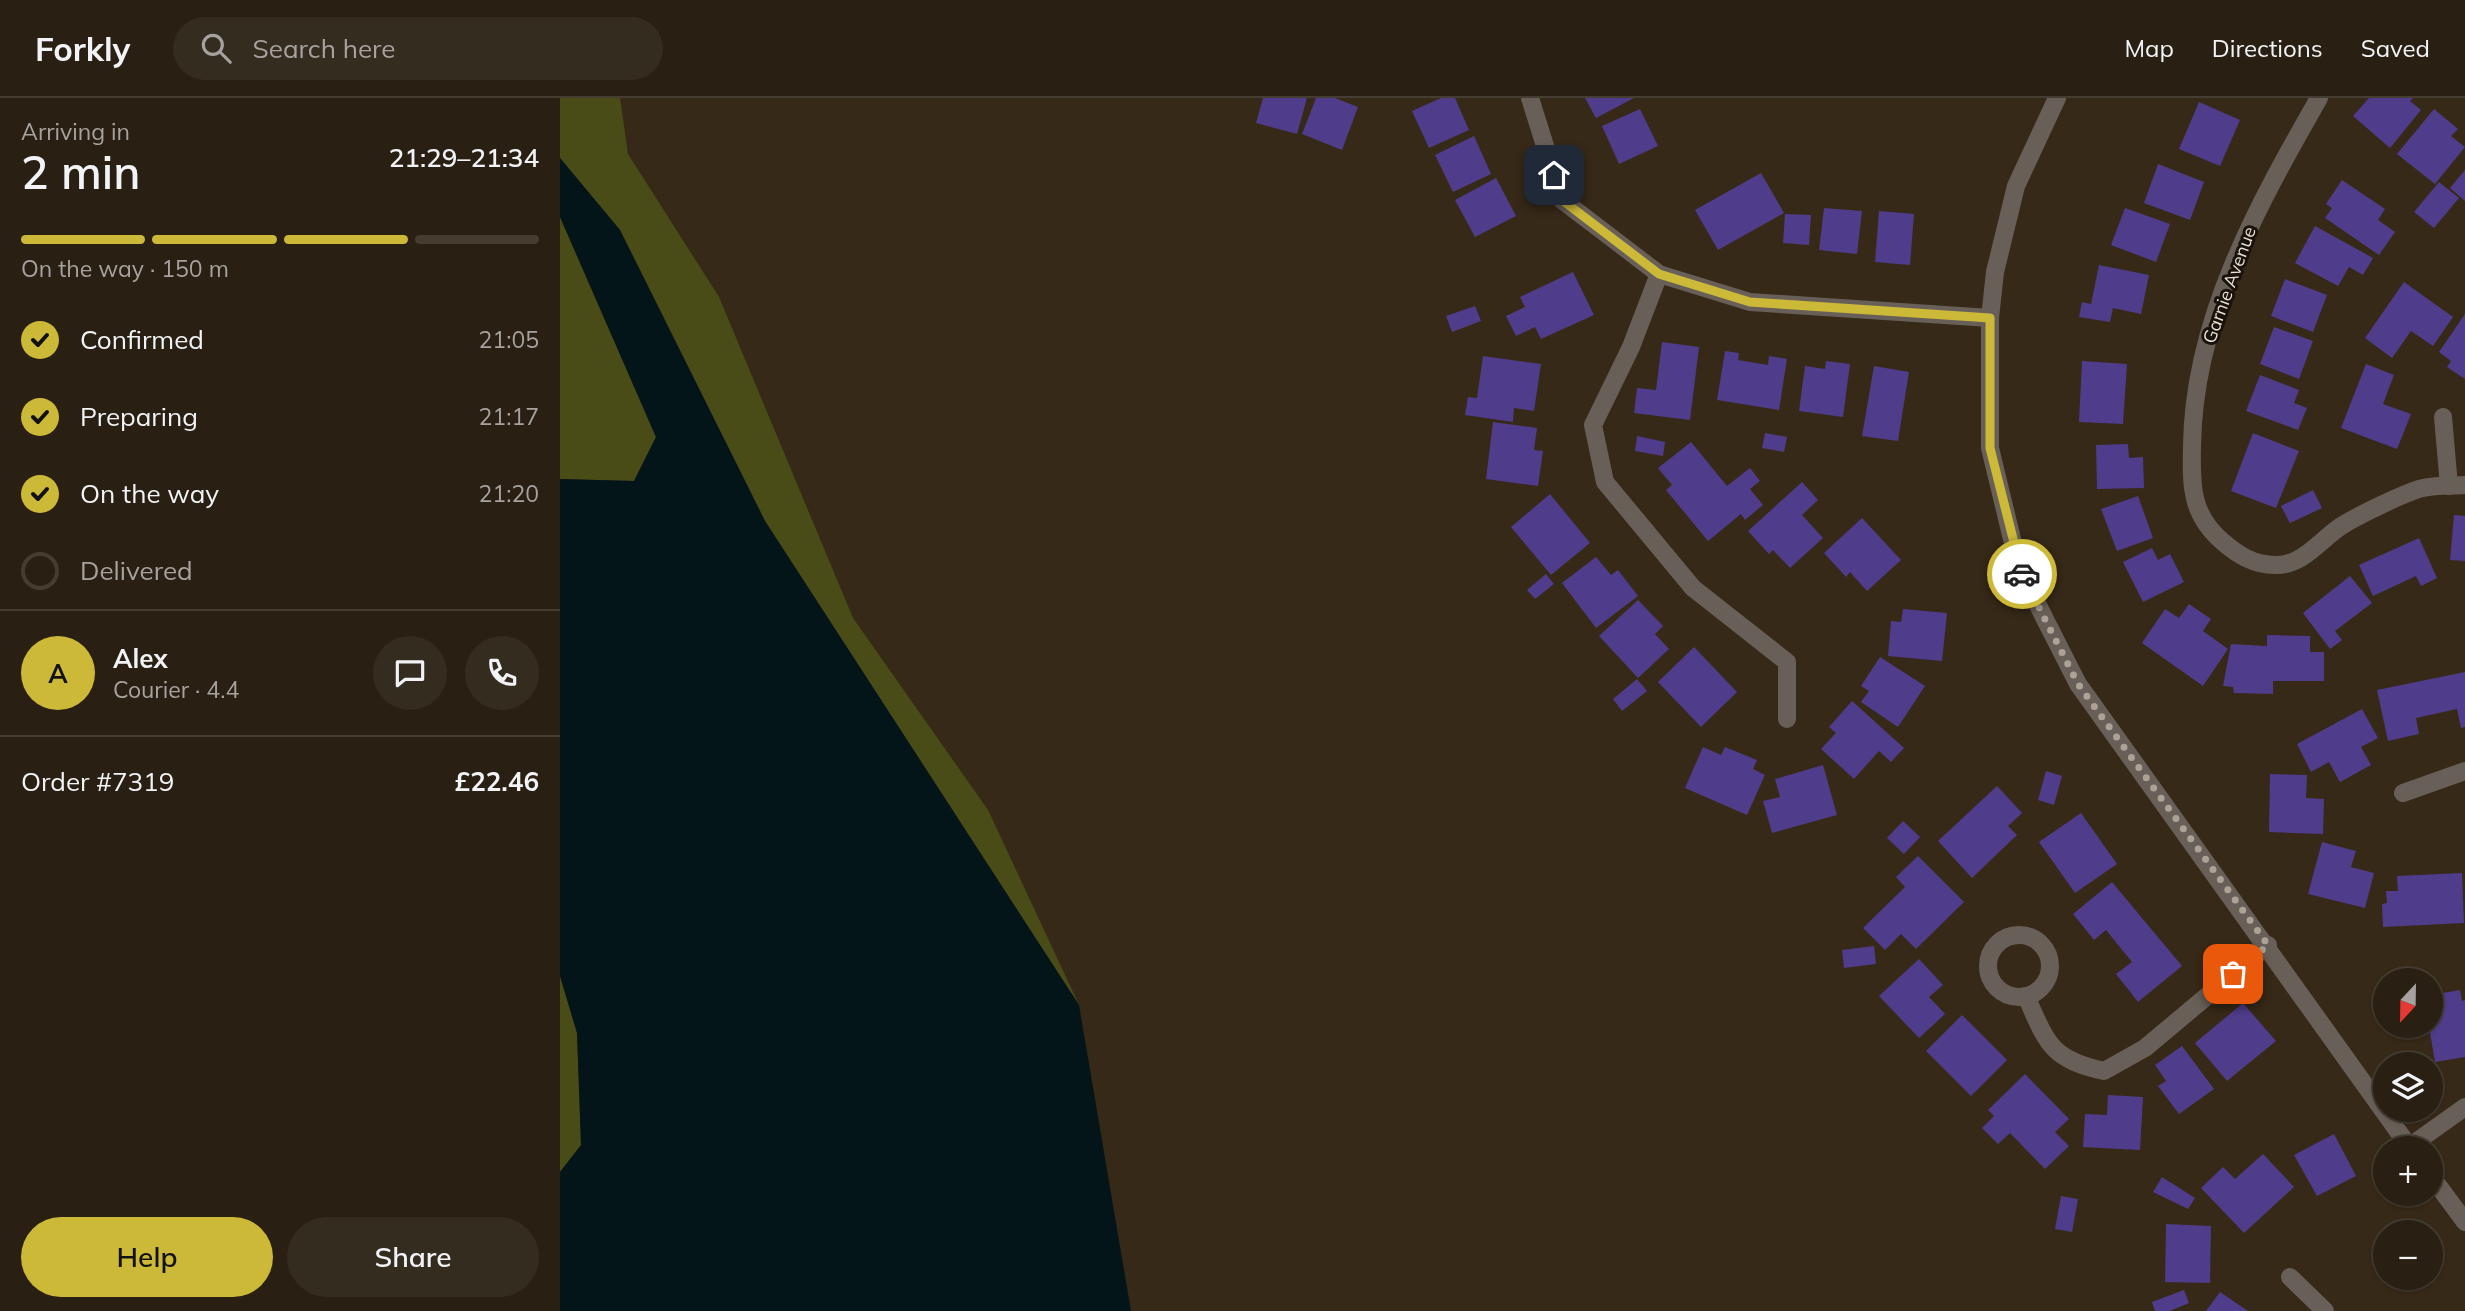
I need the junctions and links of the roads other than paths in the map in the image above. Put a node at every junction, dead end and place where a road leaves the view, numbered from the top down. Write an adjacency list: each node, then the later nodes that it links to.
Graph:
1 (1530, 98): 4 (street)
2 (2057, 98): 5 (street)
3 (2319, 98): 7 (street, Garnie Avenue)
4 (1659, 274): 5 (street); 8 (street)
5 (1990, 318): 11 (street)
6 (2443, 417): 7 (street)
7 (2457, 486)
8 (1787, 719)
9 (2465, 771): 10 (street)
10 (2403, 793)
11 (2268, 945): 12 (street); 14 (street)
12 (2026, 996)
13 (2465, 1107): 15 (street)
14 (2401, 1136)
15 (2424, 1136)
16 (2443, 1192): 17 (street)
17 (2465, 1222)
18 (2290, 1277): 19 (street)
19 (2325, 1311)

